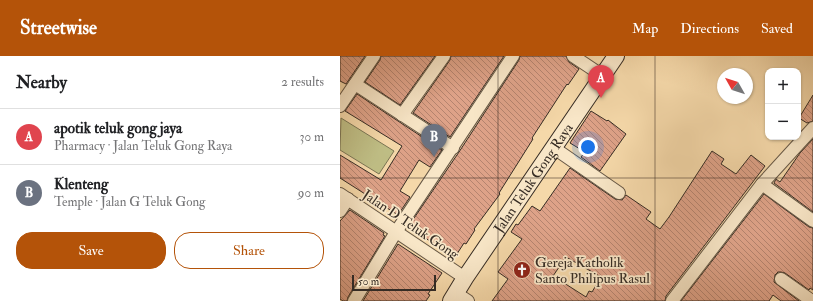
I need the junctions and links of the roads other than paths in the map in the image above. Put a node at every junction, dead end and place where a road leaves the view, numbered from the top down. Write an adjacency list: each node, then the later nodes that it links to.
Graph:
1 (374, 56): 7 (street)
2 (444, 56): 9 (street)
3 (513, 56): 11 (street)
4 (574, 56): 6 (street)
5 (616, 56): 6 (main road, Jalan Teluk Gong Raya)
6 (603, 76): 12 (main road, Jalan Teluk Gong Raya)
7 (355, 84): 8 (street); 9 (street)
8 (340, 106)
9 (402, 115): 11 (street)
10 (813, 128): 13 (street)
11 (453, 148): 18 (street)
12 (554, 148): 14 (street); 19 (main road, Jalan Teluk Gong Raya)
13 (762, 184): 17 (street); 23 (street)
14 (619, 193)
15 (344, 196): 16 (street); 18 (street, Jalan D Teluk Gong)
16 (340, 211)
17 (813, 221)
18 (396, 232): 19 (street, Jalan D Teluk Gong); 22 (street)
19 (465, 278): 21 (main road, Jalan Teluk Gong Raya)
20 (781, 279): 24 (street)
21 (459, 298)
22 (354, 301)
23 (672, 301)
24 (812, 301)

